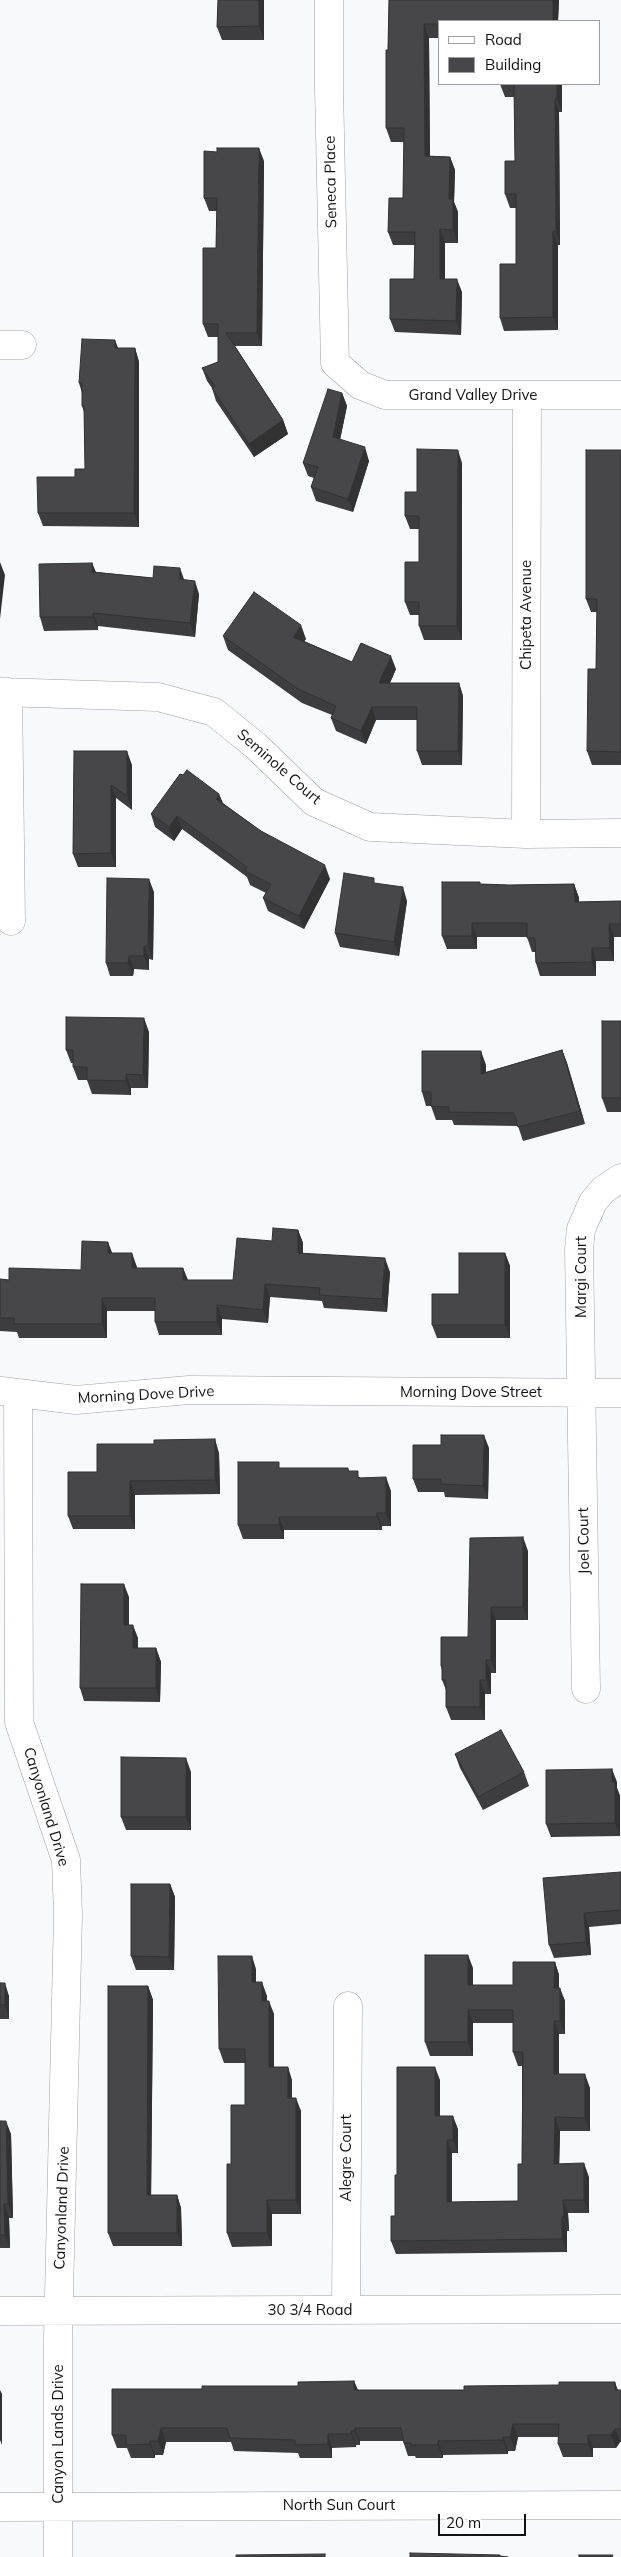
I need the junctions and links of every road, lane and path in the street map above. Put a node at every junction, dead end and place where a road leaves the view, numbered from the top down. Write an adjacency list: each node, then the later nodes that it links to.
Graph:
1 (330, 0): 2 (street, Seneca Place)
2 (335, 363): 3 (street, Grand Valley Drive)
3 (527, 395): 4 (street, Grand Valley Drive); 7 (street, Chipeta Avenue)
4 (621, 395)
5 (4, 692): 7 (street, Seminole Court); 8 (street)
6 (621, 833): 7 (street, Seminole Court)
7 (526, 834)
8 (11, 921)
9 (621, 1178): 12 (street, Margi Court)
10 (322, 1392): 11 (street, Morning Dove Drive); 12 (street, Morning Dove Street)
11 (9, 1393): 17 (street, Canyonland Drive)
12 (581, 1393): 13 (street, Morning Dove Street); 14 (street, Joel Court)
13 (621, 1393)
14 (586, 1689)
15 (348, 2006): 18 (street, Alegre Court)
16 (621, 2309): 18 (street, 30 3/4 Road)
17 (59, 2310): 18 (street, 30 3/4 Road); 19 (street, 30 3/4 Road); 21 (street, Canyon Lands Drive)
18 (346, 2310)
19 (0, 2311)
20 (621, 2505): 21 (street, North Sun Court)
21 (58, 2506): 22 (street, North Sun Court); 23 (street, Canyon Lands Drive)
22 (0, 2507)
23 (58, 2557)

